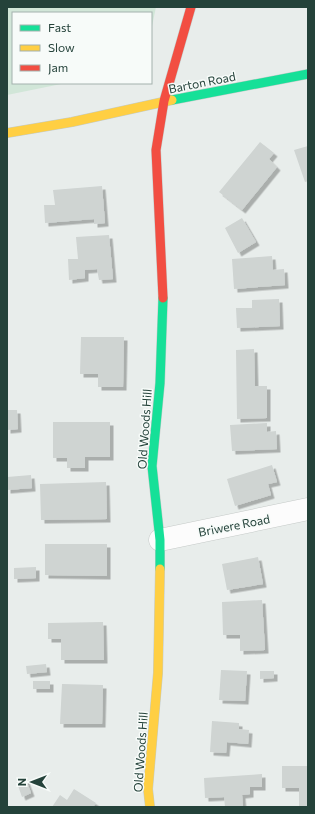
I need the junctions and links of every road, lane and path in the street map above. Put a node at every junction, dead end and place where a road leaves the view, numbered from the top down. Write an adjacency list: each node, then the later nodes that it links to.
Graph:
1 (191, 7): 3 (street, Old Woods Hill)
2 (308, 74): 3 (street, Barton Road)
3 (164, 101): 4 (street, Barton Road); 6 (street, Old Woods Hill)
4 (7, 133)
5 (308, 509): 6 (street, Briwere Road)
6 (160, 540): 7 (street, Old Woods Hill)
7 (150, 807)

